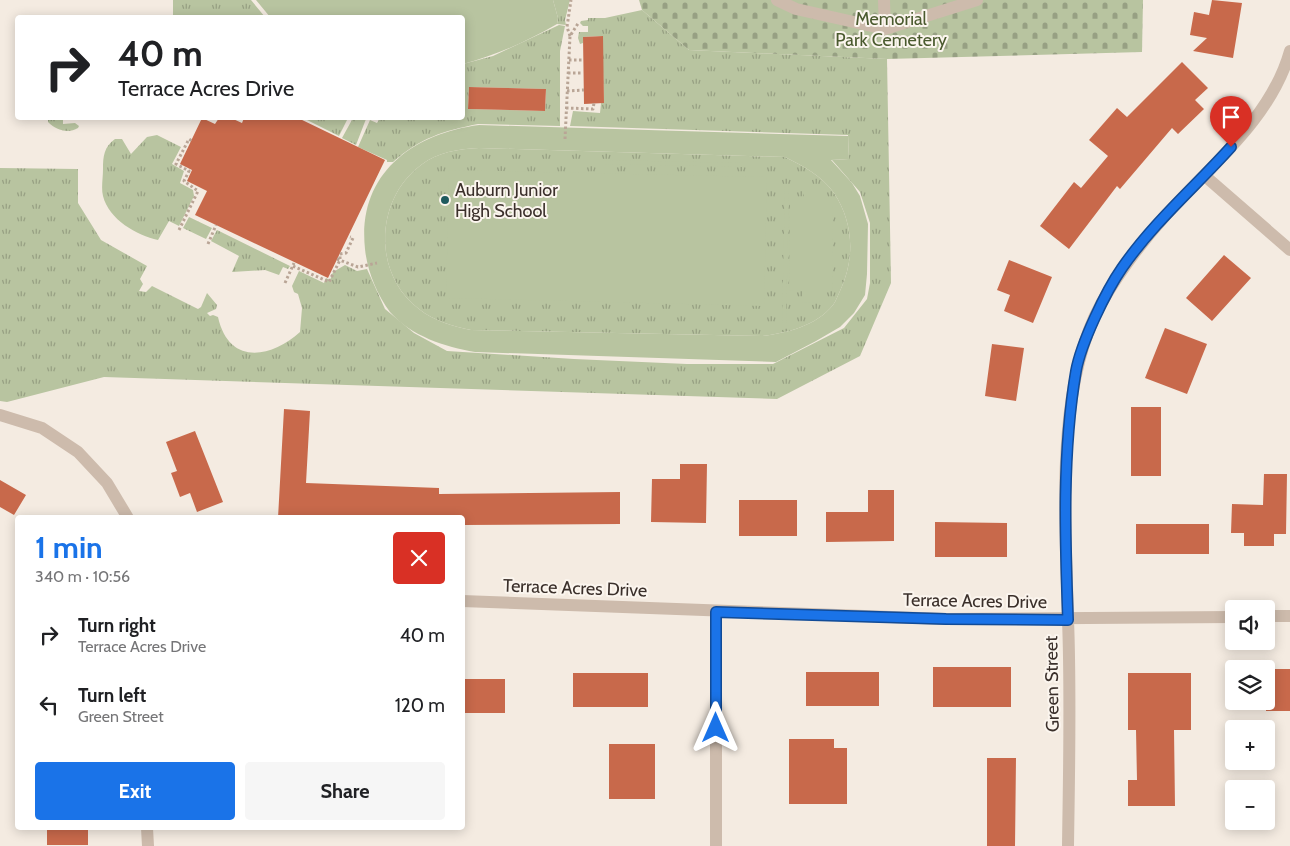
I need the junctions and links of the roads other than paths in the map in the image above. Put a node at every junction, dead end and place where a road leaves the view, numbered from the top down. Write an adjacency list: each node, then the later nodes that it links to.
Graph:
1 (777, 0): 4 (street)
2 (884, 0): 4 (street)
3 (978, 0): 4 (street)
4 (885, 29)
5 (1290, 51): 6 (street, Green Street)
6 (1205, 176): 7 (street); 15 (street, Green Street)
7 (1290, 250)
8 (0, 415): 9 (street)
9 (126, 515)
10 (465, 601): 11 (street, Terrace Acres Drive)
11 (716, 612): 15 (street, Terrace Acres Drive); 18 (street)
12 (1275, 616): 13 (street)
13 (1290, 616)
14 (1225, 617): 15 (street, Terrace Acres Drive)
15 (1068, 620): 19 (street, Green Street)
16 (148, 830): 17 (street)
17 (148, 846)
18 (716, 846)
19 (1068, 846)

